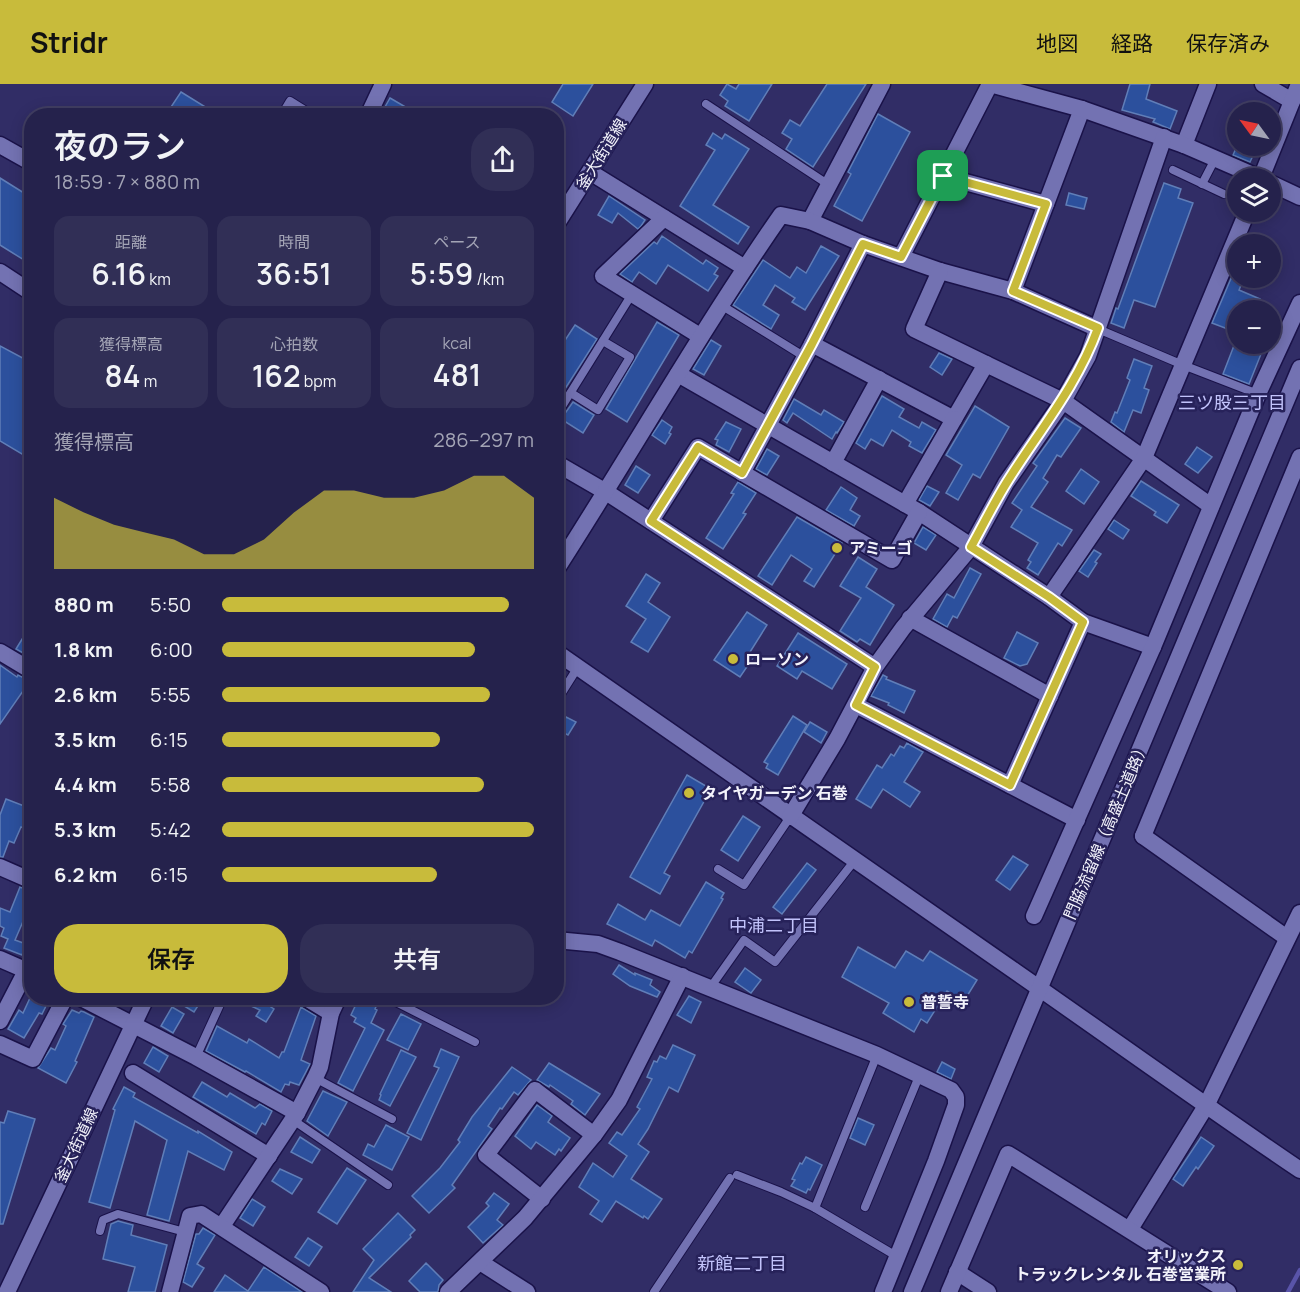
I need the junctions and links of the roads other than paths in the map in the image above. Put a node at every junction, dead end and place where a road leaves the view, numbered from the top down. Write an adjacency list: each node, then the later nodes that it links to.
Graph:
1 (383, 84): 13 (street)
2 (645, 84): 23 (street, 釜大街道線)
3 (882, 84): 26 (street)
4 (990, 84): 8 (street); 24 (street)
5 (1208, 84): 17 (street)
6 (1263, 84): 9 (street)
7 (1299, 84): 9 (street)
8 (1031, 88): 14 (street)
9 (1292, 101): 21 (street)
10 (706, 104): 26 (lane)
11 (286, 108): 12 (lane)
12 (301, 108)
13 (372, 108)
14 (1082, 109): 15 (street); 30 (street)
15 (1164, 137): 17 (street); 45 (street)
16 (0, 145): 18 (street)
17 (1184, 145): 19 (street)
18 (24, 158)
19 (1215, 159): 20 (street); 25 (lane)
20 (1236, 168)
21 (1264, 168)
22 (1173, 170): 25 (lane)
23 (590, 172): 31 (street, 釜大街道線); 32 (street)
24 (943, 176): 30 (street); 36 (street)
25 (1202, 184): 28 (lane)
26 (829, 185): 33 (street)
27 (1281, 188): 29 (street)
28 (1224, 194)
29 (1300, 197)
30 (1046, 204): 41 (street)
31 (564, 213)
32 (664, 218): 37 (street); 42 (street)
33 (810, 221): 35 (street); 37 (street)
34 (1243, 222): 50 (street)
35 (863, 244): 36 (street); 48 (street)
36 (901, 257): 38 (street)
37 (745, 268): 44 (street)
38 (940, 271): 41 (street); 49 (street)
39 (0, 272): 40 (street)
40 (24, 288)
41 (1013, 291): 45 (street)
42 (632, 294): 46 (street); 47 (lane)
43 (1300, 303): 55 (street)
44 (720, 305): 46 (street); 48 (lane)
45 (1098, 328): 50 (lane); 56 (street)
46 (700, 336): 52 (street)
47 (603, 341): 54 (lane); 54 (lane)
48 (808, 350): 53 (street); 59 (street)
49 (986, 364): 56 (street); 58 (street)
50 (1183, 365): 55 (lane); 61 (street)
51 (1300, 368): 99 (street, 門脇流留線（高盛土道路）)
52 (678, 374): 59 (street); 65 (street)
53 (879, 379): 58 (street); 62 (street)
54 (571, 393): 57 (lane)
55 (1258, 394): 66 (street)
56 (1063, 401): 61 (street); 69 (street)
57 (564, 404)
58 (954, 418): 67 (street)
59 (767, 424): 62 (street); 64 (street)
60 (1300, 457): 92 (street)
61 (1144, 458): 66 (street); 71 (street)
62 (832, 463): 67 (street)
63 (564, 468): 65 (street)
64 (742, 473): 67 (street); 68 (street)
65 (606, 492): 68 (street); 70 (street)
66 (1211, 506): 74 (street)
67 (912, 508): 69 (street)
68 (651, 521): 79 (street)
69 (971, 547): 71 (street); 72 (street)
70 (564, 558)
71 (1049, 597): 73 (street)
72 (910, 618): 79 (street); 81 (street)
73 (1083, 622): 74 (street); 81 (street)
74 (1152, 647): 85 (street)
75 (0, 652): 77 (street)
76 (564, 657): 78 (street)
77 (24, 666)
78 (578, 667): 80 (lane); 84 (street)
79 (875, 667): 82 (street)
80 (564, 689)
81 (1050, 696): 83 (street)
82 (856, 705): 83 (street); 84 (street)
83 (1010, 785): 85 (street)
84 (790, 817): 86 (street); 88 (lane)
85 (1077, 820): 91 (street)
86 (855, 860): 98 (lane); 99 (street)
87 (0, 867): 89 (street)
88 (718, 869)
89 (24, 878)
90 (1300, 913): 92 (street)
91 (1034, 916)
92 (1287, 938): 115 (street)
93 (564, 941): 96 (street)
94 (0, 959): 95 (street)
95 (24, 970)
96 (682, 976): 98 (street); 118 (street)
97 (24, 980): 106 (street)
98 (710, 988): 110 (street)
99 (1040, 988): 115 (street); 139 (street, 門脇流留線（高盛土道路）)
100 (61, 1005): 109 (street)
101 (95, 1005): 107 (street)
102 (142, 1005): 107 (street, 釜大街道線)
103 (220, 1005): 111 (lane)
104 (334, 1005): 114 (street)
105 (402, 1005): 108 (lane)
106 (0, 1021)
107 (133, 1024): 111 (street); 133 (street, 釜大街道線)
108 (475, 1042)
109 (0, 1044)
110 (878, 1055): 113 (street); 124 (lane)
111 (196, 1057): 116 (street)
112 (133, 1073): 119 (street)
113 (920, 1074): 123 (lane); 129 (street)
114 (315, 1078): 116 (street); 117 (lane)
115 (1206, 1106): 120 (street); 126 (street)
116 (295, 1117): 119 (street); 121 (lane)
117 (392, 1119)
118 (594, 1136): 122 (street); 122 (street)
119 (269, 1156): 125 (street)
120 (1300, 1170)
121 (388, 1185)
122 (542, 1199): 130 (street)
123 (865, 1207)
124 (815, 1208): 129 (lane); 137 (lane)
125 (222, 1226): 128 (street); 134 (street)
126 (1130, 1229): 131 (street); 142 (street)
127 (100, 1231): 128 (lane)
128 (186, 1232): 132 (street)
129 (898, 1257): 138 (street)
130 (480, 1262): 135 (street); 136 (street)
131 (957, 1272): 140 (street); 141 (street)
132 (172, 1291)
133 (7, 1292)
134 (321, 1292)
135 (448, 1292)
136 (527, 1292)
137 (654, 1292)
138 (883, 1292)
139 (912, 1292)
140 (949, 1292)
141 (988, 1292)
142 (1228, 1292)

